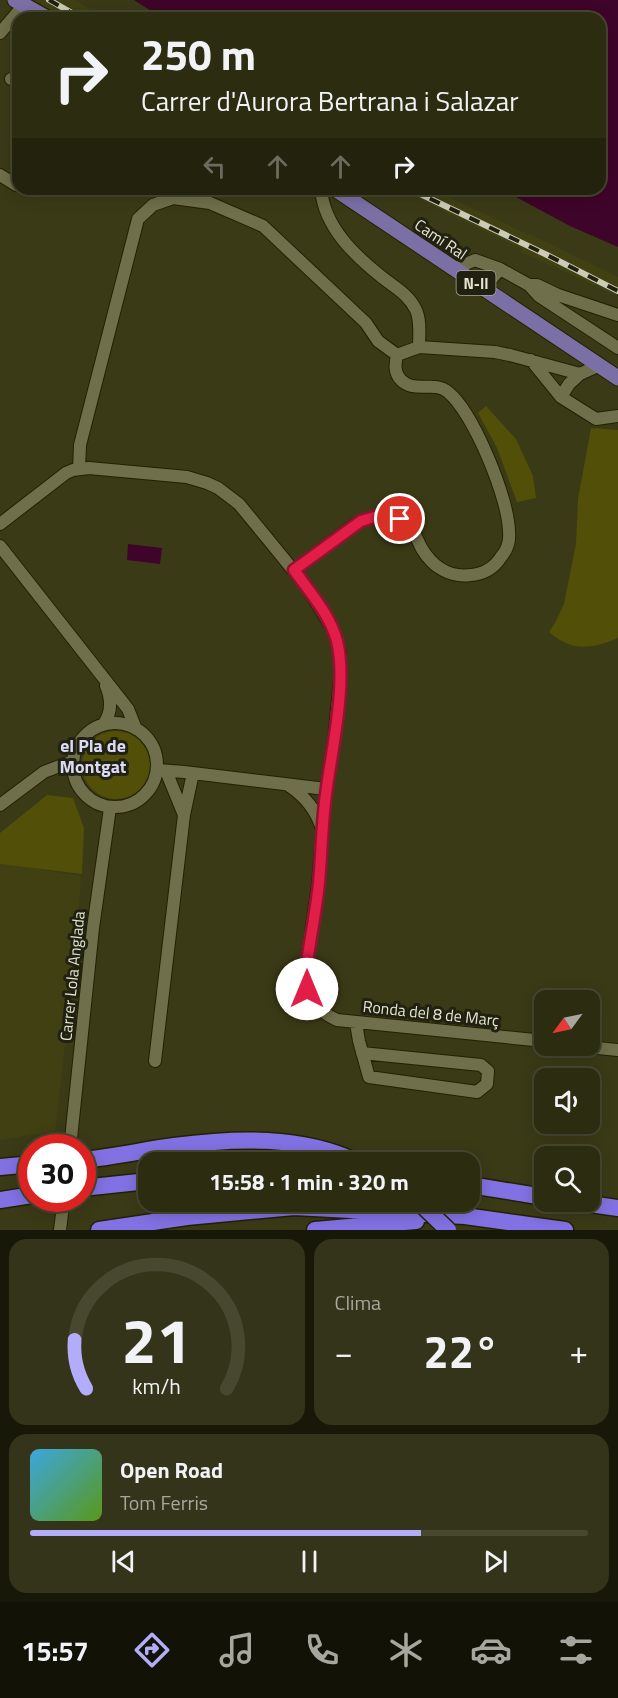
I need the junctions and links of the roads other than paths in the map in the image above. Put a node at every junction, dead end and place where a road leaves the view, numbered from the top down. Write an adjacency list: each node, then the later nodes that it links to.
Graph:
1 (20, 2): 2 (main road)
2 (37, 12)
3 (12, 14): 4 (street)
4 (0, 33)
5 (322, 195): 12 (street)
6 (344, 195): 7 (main road, Camí Ral / N-II)
7 (454, 269): 8 (street); 10 (main road, Camí Ral / N-II)
8 (500, 269): 9 (street); 10 (street)
9 (530, 285): 11 (street); 13 (street)
10 (484, 288): 16 (main road, Camí Ral / N-II)
11 (618, 315)
12 (419, 347): 14 (street); 15 (street)
13 (618, 348)
14 (397, 355): 21 (street); 24 (street)
15 (531, 360): 17 (street); 19 (street)
16 (600, 364): 17 (street); 18 (main road, Camí Ral / N-II)
17 (580, 374): 19 (street)
18 (618, 378)
19 (561, 397): 20 (street)
20 (618, 416)
21 (79, 469): 22 (street, Ronda del 8 de Març); 24 (street, Ronda del 8 de Març)
22 (0, 524)
23 (0, 546): 25 (street)
24 (294, 570): 32 (street, Ronda del 8 de Març)
25 (102, 676): 26 (street); 27 (street)
26 (103, 725): 27 (street); 28 (street)
27 (136, 729): 29 (street)
28 (73, 761): 33 (street); 34 (street)
29 (162, 770): 30 (street); 34 (street); 35 (street)
30 (193, 773): 31 (street); 35 (street)
31 (286, 784): 32 (street); 36 (street, Ronda del 8 de Març)
32 (326, 789): 36 (street, Ronda del 8 de Març)
33 (0, 805)
34 (110, 808): 43 (street, Carrer Lola Anglada)
35 (184, 815): 42 (street)
36 (323, 833): 37 (street, Ronda del 8 de Març)
37 (356, 1023): 38 (street, Ronda del 8 de Març); 41 (street)
38 (534, 1040)
39 (600, 1048): 40 (street)
40 (618, 1050)
41 (362, 1053): 41 (street)
42 (155, 1061)
43 (71, 1134)
44 (331, 1152): 45 (highway)
45 (96, 1158)
46 (18, 1165): 47 (highway)
47 (0, 1167)
48 (138, 1182): 49 (highway)
49 (96, 1187)
50 (480, 1187): 51 (highway)
51 (534, 1195)
52 (18, 1197): 53 (highway)
53 (0, 1200)
54 (600, 1205): 55 (highway)
55 (618, 1208)
56 (62, 1212): 59 (street)
57 (429, 1212): 62 (highway, bridge)
58 (465, 1216): 60 (highway); 61 (highway); 63 (highway)
59 (60, 1230)
60 (99, 1230)
61 (315, 1230)
62 (448, 1230)
63 (565, 1230)

